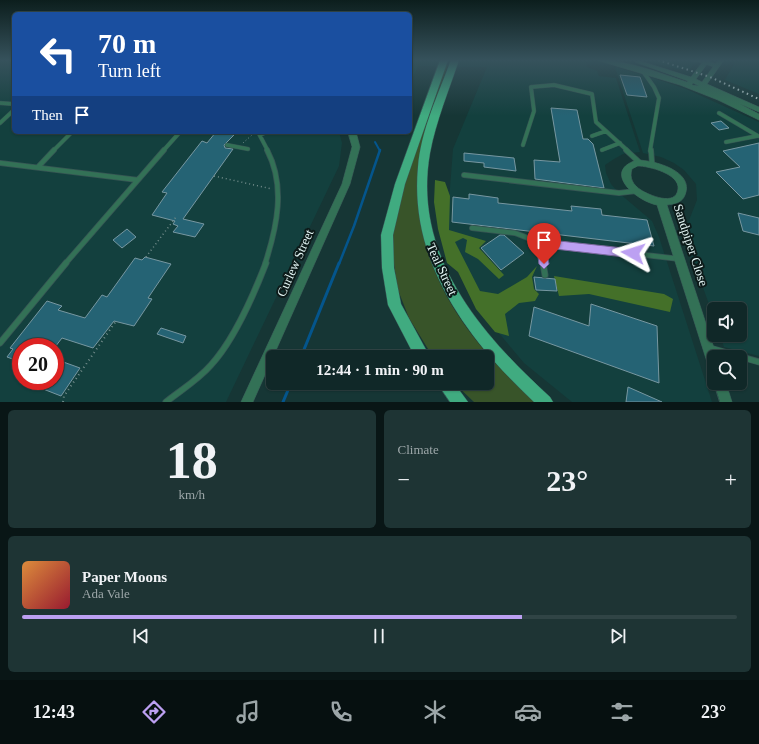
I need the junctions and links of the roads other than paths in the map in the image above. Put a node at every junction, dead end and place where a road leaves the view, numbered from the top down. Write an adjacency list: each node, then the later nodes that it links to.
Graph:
1 (442, 79): 44 (main road, Teal Street)
2 (444, 79): 52 (main road, Teal Street)
3 (649, 79): 32 (lane)
4 (677, 79): 8 (street)
5 (681, 79): 8 (street)
6 (692, 79): 8 (street)
7 (708, 79): 9 (street)
8 (690, 82): 9 (street)
9 (702, 87): 12 (street); 15 (street)
10 (0, 103): 11 (lane)
11 (12, 104)
12 (759, 110)
13 (12, 112): 16 (lane)
14 (719, 113): 23 (lane)
15 (759, 117)
16 (0, 123)
17 (606, 131): 22 (lane); 25 (lane); 27 (lane)
18 (70, 134): 33 (lane)
19 (178, 134): 35 (lane)
20 (260, 134): 49 (lane)
21 (353, 134): 50 (street, Curlew Street)
22 (592, 136)
23 (758, 136): 24 (lane)
24 (726, 142)
25 (620, 143): 29 (lane); 30 (lane)
26 (227, 145): 28 (lane)
27 (523, 146)
28 (248, 149)
29 (602, 150)
30 (639, 162): 32 (street, Sandpiper Close); 36 (street)
31 (0, 163): 33 (lane)
32 (652, 163): 37 (street, Sandpiper Close)
33 (38, 167): 35 (lane)
34 (464, 175): 36 (lane)
35 (138, 180): 42 (lane)
36 (636, 191): 37 (street, Sandpiper Close)
37 (661, 202): 40 (street, Sandpiper Close)
38 (472, 228): 39 (lane)
39 (541, 243): 40 (lane); 41 (lane)
40 (680, 259): 43 (street, Sandpiper Close)
41 (546, 275)
42 (0, 343)
43 (708, 347): 45 (street, Sandpiper Close); 46 (lane)
44 (419, 350)
45 (709, 350)
46 (759, 362)
47 (450, 390): 51 (main road)
48 (722, 390): 53 (street)
49 (166, 402)
50 (247, 402)
51 (460, 402)
52 (545, 402)
53 (726, 402)

